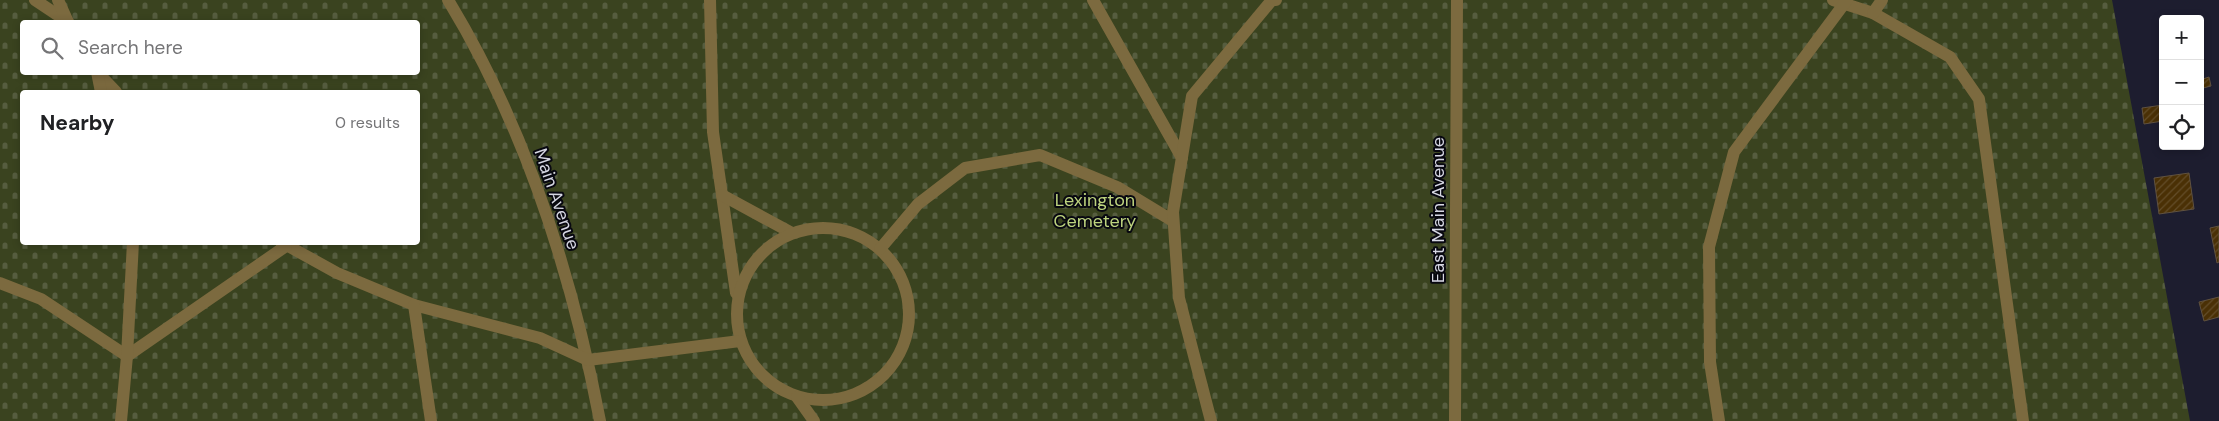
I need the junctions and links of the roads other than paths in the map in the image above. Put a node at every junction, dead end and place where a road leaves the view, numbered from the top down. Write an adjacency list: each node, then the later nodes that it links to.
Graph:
1 (35, 0): 12 (street)
2 (58, 0): 13 (street)
3 (448, 0): 31 (street, Main Avenue)
4 (710, 0): 19 (street)
5 (1093, 0): 18 (street)
6 (1273, 0): 18 (street)
7 (1457, 0): 38 (street, East Main Avenue)
8 (1833, 0): 10 (street)
9 (1882, 0): 11 (street)
10 (1847, 2): 11 (street); 39 (street)
11 (1873, 13): 40 (street)
12 (65, 20)
13 (67, 20)
14 (98, 75): 16 (street)
15 (100, 75): 17 (street)
16 (101, 90)
17 (114, 90)
18 (1182, 158): 20 (street)
19 (722, 195): 21 (street); 27 (street)
20 (1173, 221): 25 (street); 37 (street)
21 (792, 233): 25 (street); 27 (street)
22 (132, 245): 30 (street)
23 (283, 245): 30 (street)
24 (286, 245): 28 (street)
25 (880, 249): 32 (street)
26 (0, 283): 30 (street)
27 (737, 298): 29 (street)
28 (414, 305): 31 (street); 34 (street)
29 (740, 341): 31 (street); 32 (street)
30 (127, 356): 33 (street)
31 (588, 360): 35 (street, Main Avenue)
32 (796, 397): 36 (street)
33 (120, 421)
34 (431, 421)
35 (600, 421)
36 (814, 421)
37 (1211, 421)
38 (1455, 421)
39 (1719, 421)
40 (2023, 421)

